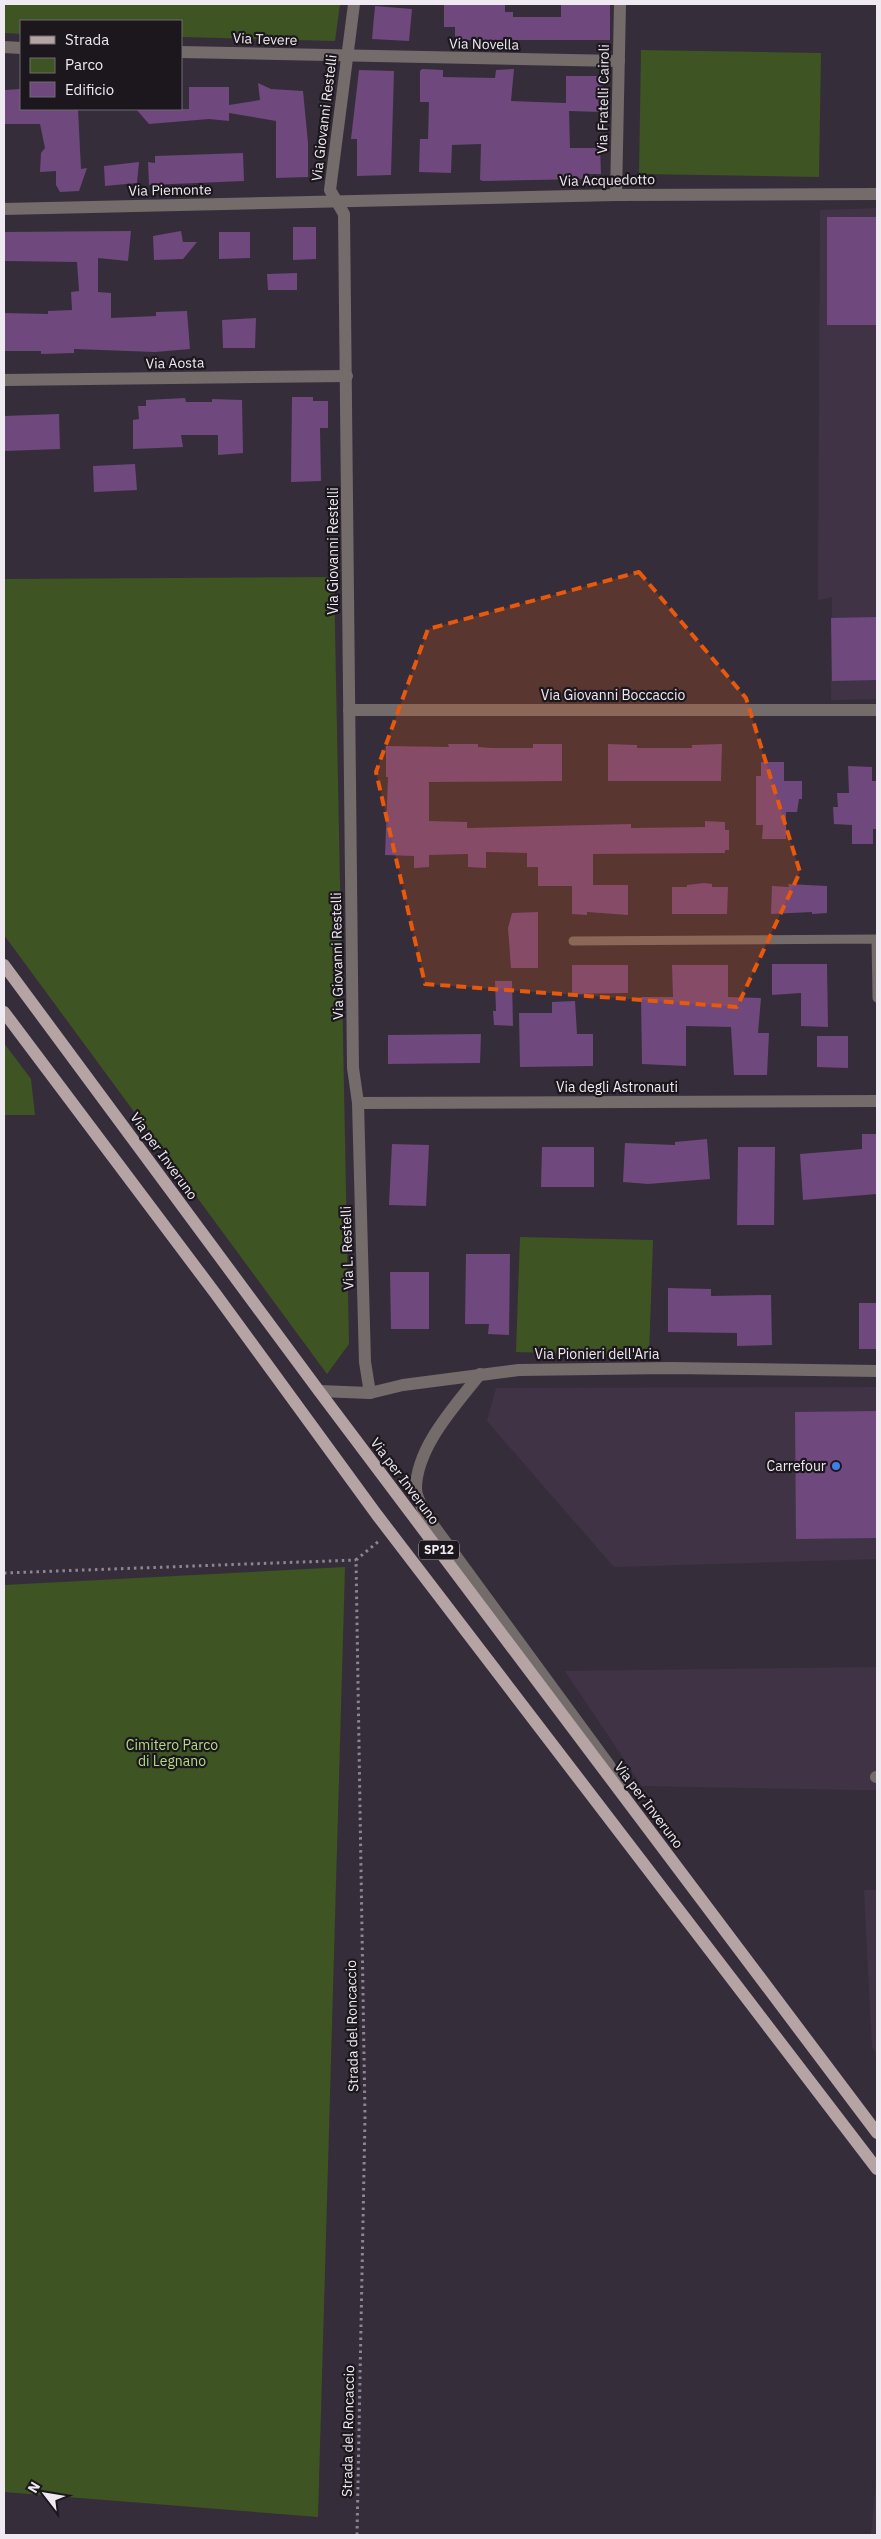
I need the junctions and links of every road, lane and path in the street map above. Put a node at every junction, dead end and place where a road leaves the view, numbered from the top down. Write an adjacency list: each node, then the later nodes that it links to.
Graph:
1 (354, 4): 6 (street, Via Giovanni Restelli)
2 (620, 4): 7 (street, Via Fratelli Cairoli)
3 (4, 47): 4 (street)
4 (20, 48)
5 (182, 52): 6 (street, Via Tevere)
6 (348, 56): 7 (street, Via Novella); 10 (street, Via Giovanni Restelli)
7 (619, 61): 8 (street, Via Fratelli Cairoli)
8 (616, 194): 9 (street, Via Acquedotto); 10 (street, Via Acquedotto)
9 (877, 194)
10 (337, 202): 11 (street, Via Piemonte); 12 (street, Via Giovanni Restelli)
11 (4, 209)
12 (347, 376): 13 (street, Via Aosta); 14 (street, Via Giovanni Restelli)
13 (4, 380)
14 (349, 710): 15 (street, Via Giovanni Boccaccio); 21 (street, Via Giovanni Restelli)
15 (877, 710)
16 (573, 941): 18 (lane)
17 (4, 965): 24 (main road, Via per Inveruno / SP12)
18 (877, 998)
19 (4, 1012): 26 (main road, SP12)
20 (877, 1101): 21 (street, Via degli Astronauti)
21 (358, 1103): 25 (street, Via L. Restelli)
22 (877, 1371): 23 (street, Via Pionieri dell'Aria)
23 (480, 1374): 25 (street, Via Pionieri dell'Aria); 29 (street)
24 (319, 1392): 25 (street, Via Pionieri dell'Aria); 29 (main road, Via per Inveruno / SP12)
25 (370, 1393)
26 (390, 1532): 27 (path); 31 (main road, SP12)
27 (356, 1560): 28 (path); 32 (path, Strada del Roncaccio)
28 (4, 1572)
29 (628, 1802): 30 (main road, Via per Inveruno / SP12)
30 (877, 2133)
31 (877, 2169)
32 (357, 2535)

